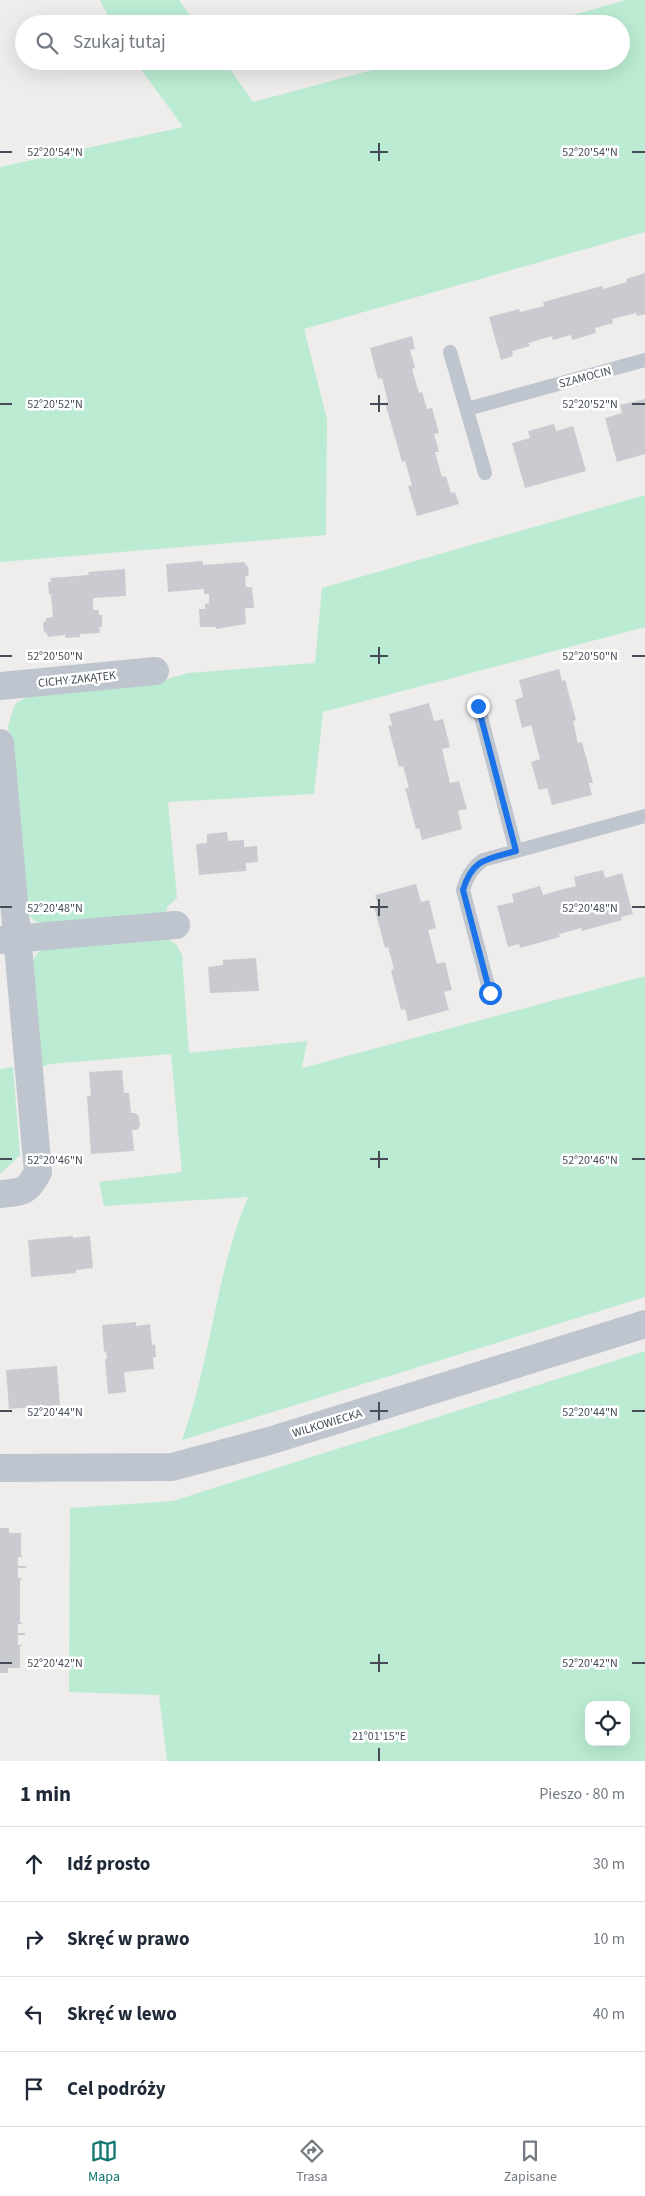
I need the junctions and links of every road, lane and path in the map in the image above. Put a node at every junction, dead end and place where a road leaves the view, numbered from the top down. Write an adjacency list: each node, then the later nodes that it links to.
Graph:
1 (450, 352): 3 (lane)
2 (645, 360): 3 (lane, SZAMOCIN)
3 (466, 409): 4 (lane)
4 (485, 473)
5 (155, 672): 6 (street, CICHY ZAKĄTEK)
6 (0, 686)
7 (478, 706): 10 (lane)
8 (0, 743): 12 (street)
9 (645, 816): 10 (lane)
10 (516, 851): 13 (lane)
11 (176, 925): 12 (street)
12 (9, 939): 14 (street)
13 (490, 993)
14 (0, 1194)
15 (645, 1324): 16 (street, WILKOWIECKA)
16 (0, 1468)

